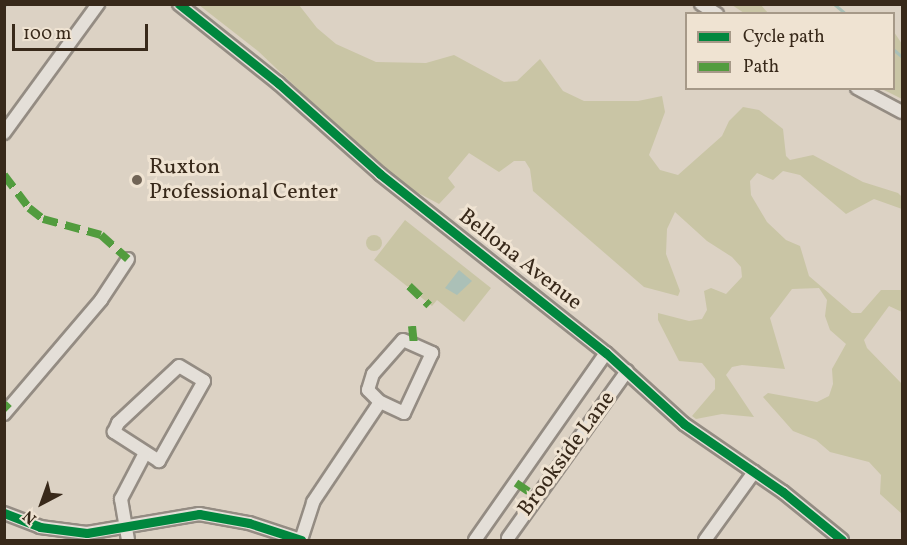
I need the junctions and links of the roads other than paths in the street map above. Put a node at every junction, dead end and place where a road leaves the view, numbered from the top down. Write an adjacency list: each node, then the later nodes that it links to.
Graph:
1 (98, 4): 7 (street)
2 (179, 4): 9 (street, Bellona Avenue)
3 (701, 4): 4 (street)
4 (714, 12)
5 (861, 90): 6 (street)
6 (903, 112)
7 (4, 133)
8 (128, 259): 12 (street)
9 (606, 353): 10 (street, Bellona Avenue); 20 (street)
10 (627, 371): 14 (street, Bellona Avenue); 17 (street, Brookside Lane)
11 (380, 402): 11 (street); 19 (street)
12 (4, 414)
13 (145, 453): 13 (street); 16 (street)
14 (754, 472): 21 (street); 22 (street, Bellona Avenue)
15 (4, 513): 16 (street)
16 (127, 525): 18 (street); 19 (street)
17 (508, 538)
18 (128, 540)
19 (301, 540)
20 (475, 540)
21 (705, 540)
22 (842, 540)

